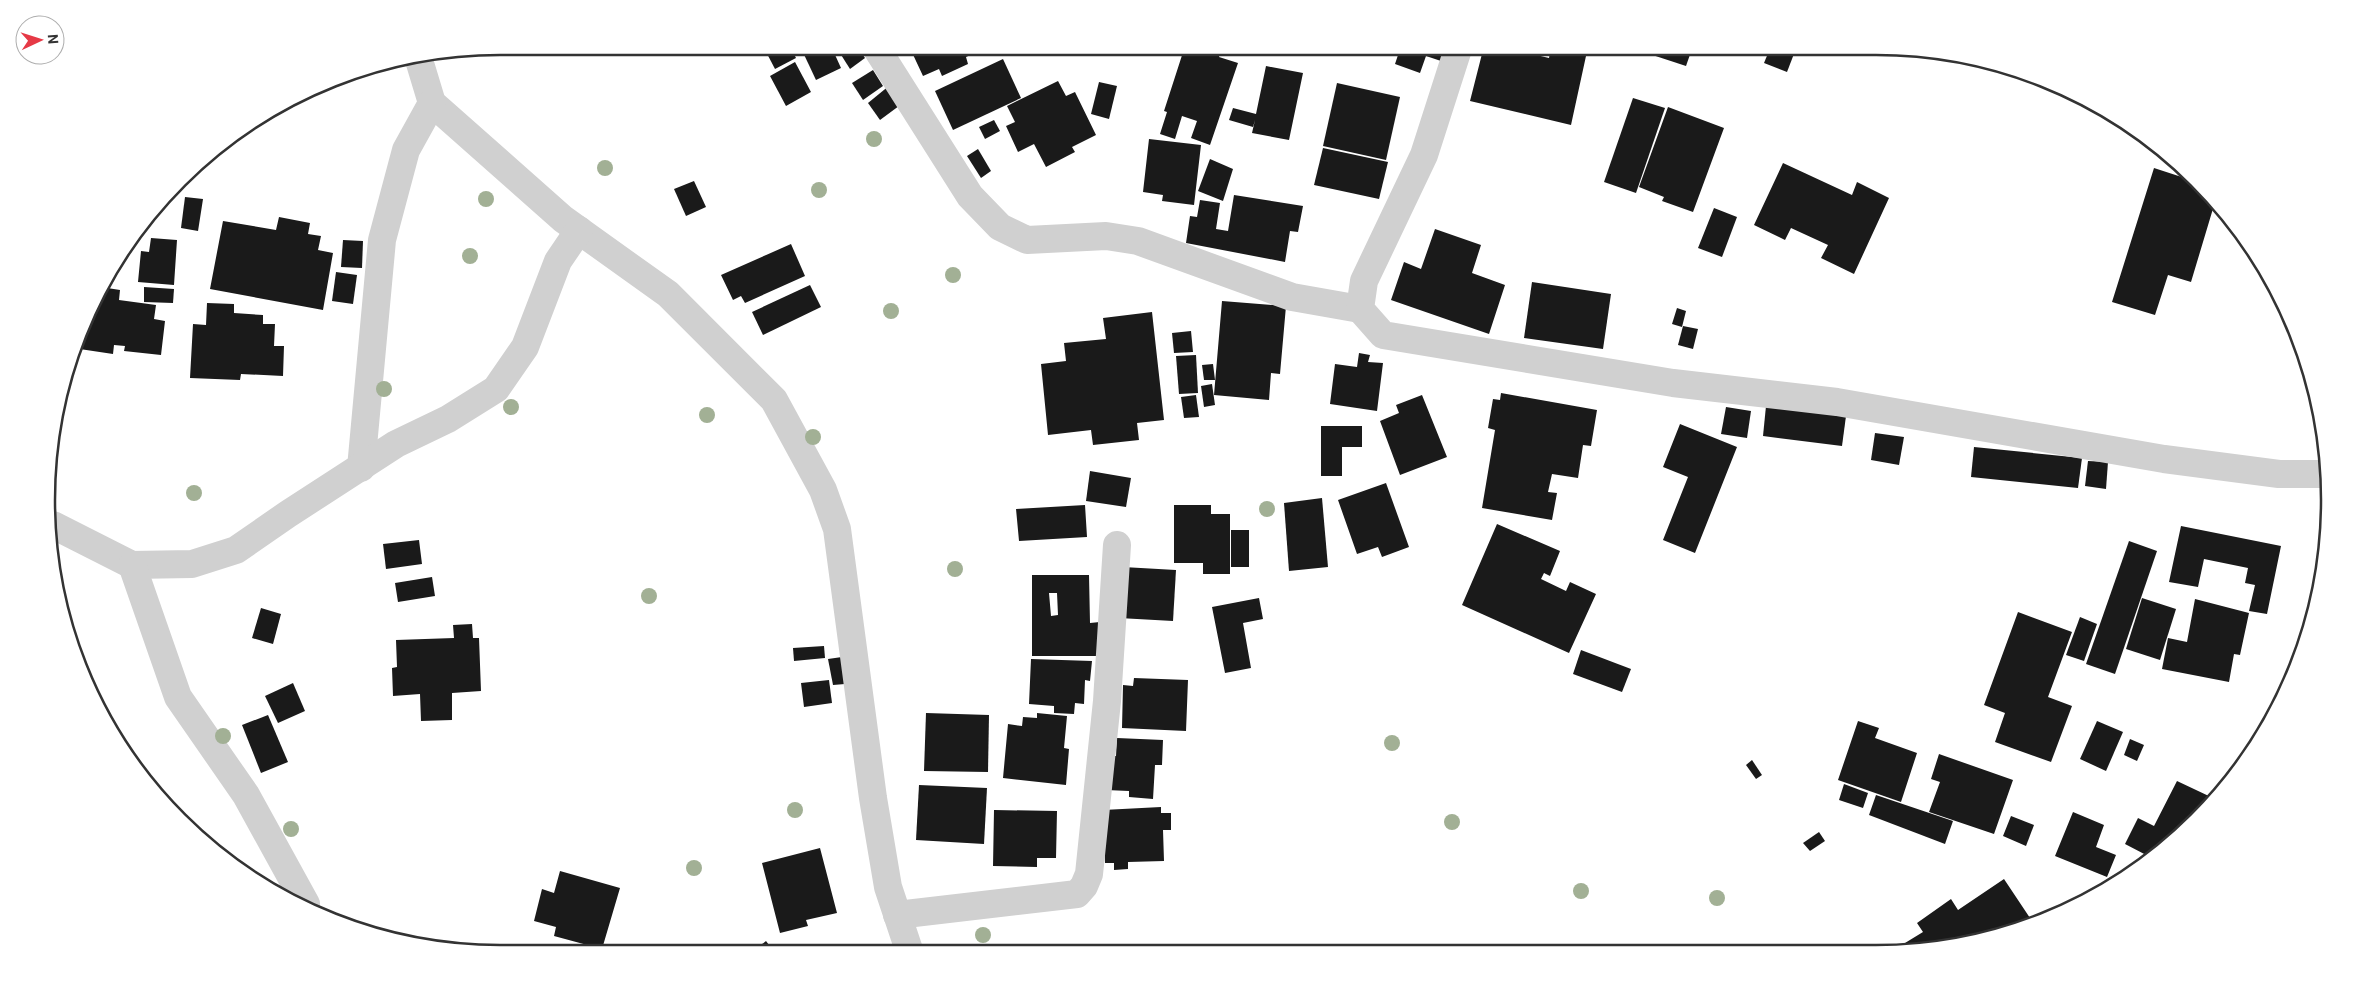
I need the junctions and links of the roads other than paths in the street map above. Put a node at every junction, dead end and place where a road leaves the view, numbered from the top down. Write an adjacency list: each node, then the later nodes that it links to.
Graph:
1 (881, 55): 6 (street)
2 (1456, 55): 6 (street)
3 (420, 63): 4 (street)
4 (432, 103): 5 (street); 7 (street)
5 (579, 230): 7 (street); 13 (street)
6 (1360, 309): 8 (street)
7 (361, 468): 11 (street)
8 (2320, 474)
9 (57, 532): 11 (street)
10 (1117, 545): 13 (street)
11 (132, 565): 12 (street)
12 (303, 899)
13 (897, 915): 14 (street)
14 (907, 945)

